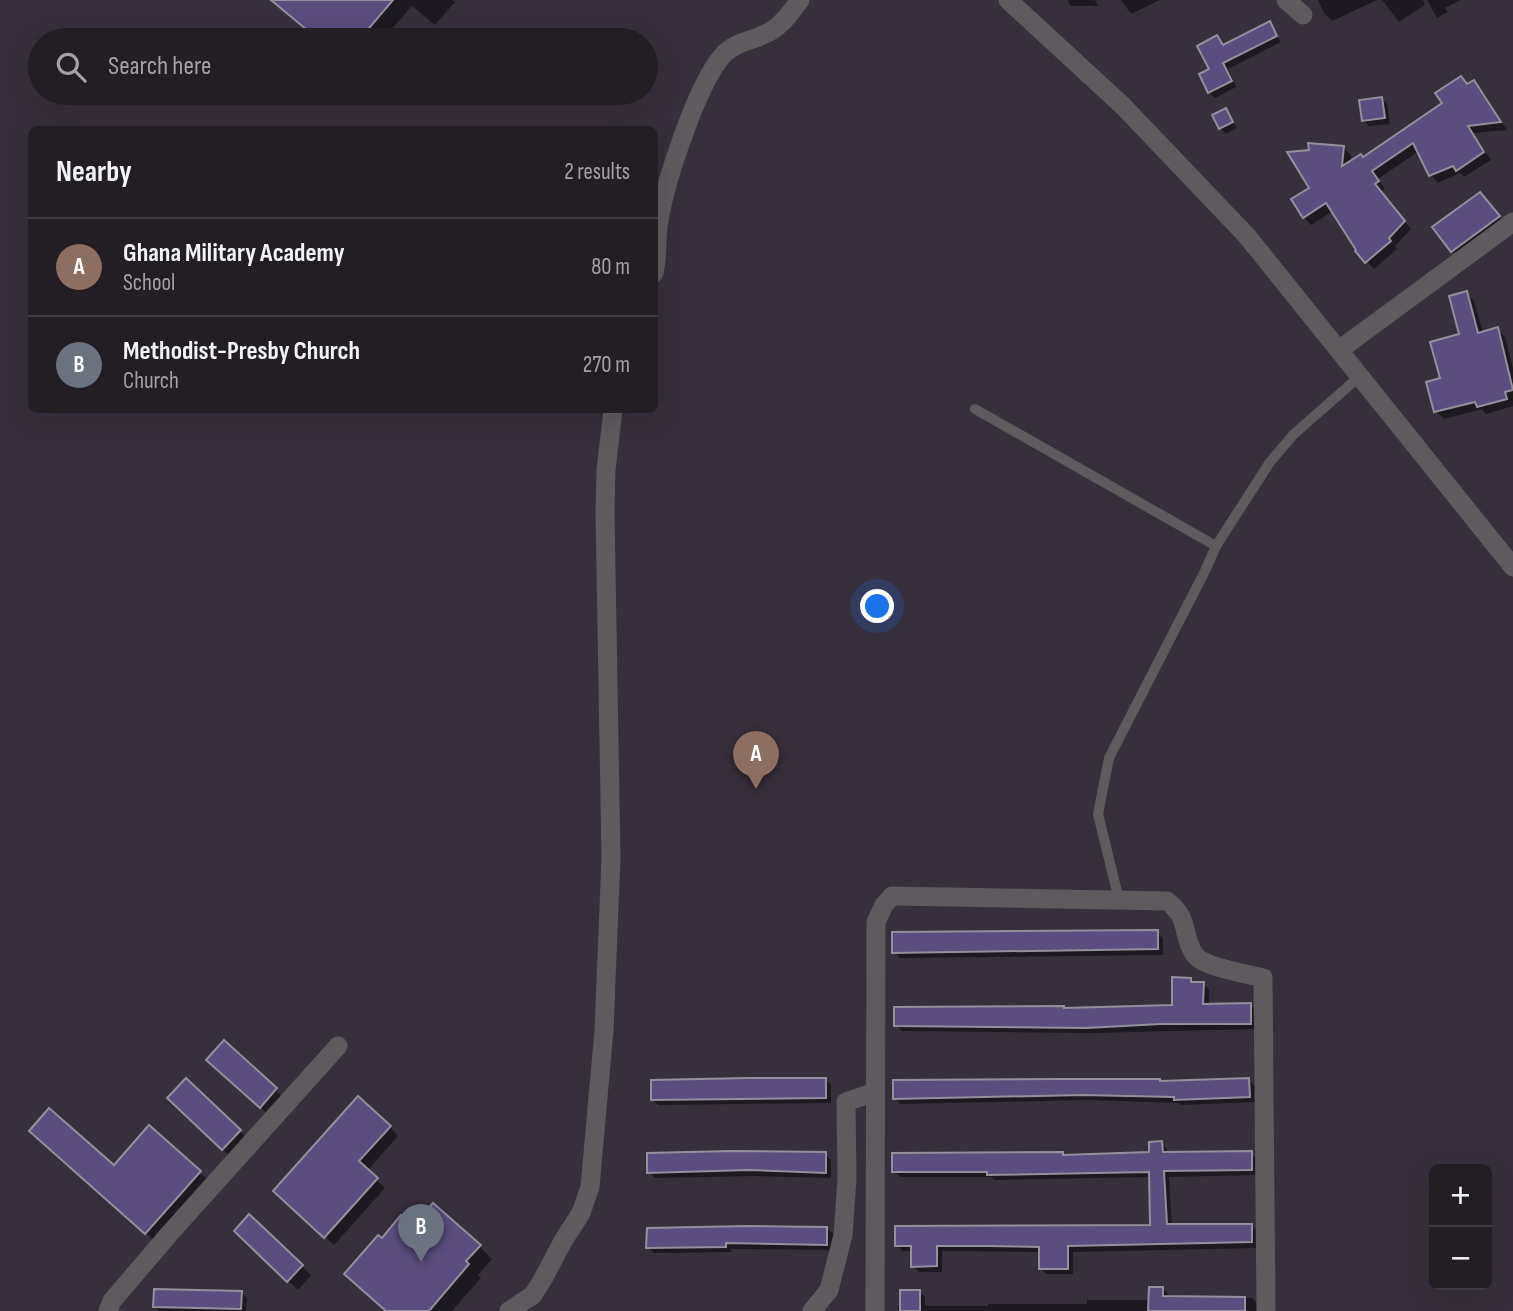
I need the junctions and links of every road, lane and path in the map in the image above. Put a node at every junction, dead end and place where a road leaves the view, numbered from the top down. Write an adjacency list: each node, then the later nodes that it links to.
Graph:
1 (800, 0): 6 (street)
2 (1008, 0): 7 (street)
3 (1286, 0): 4 (street)
4 (1303, 15)
5 (1513, 222): 7 (street)
6 (658, 231)
7 (1339, 350): 8 (street)
8 (1360, 376): 11 (lane); 12 (street)
9 (975, 409): 11 (lane)
10 (613, 413): 17 (street)
11 (1216, 545): 13 (lane)
12 (1513, 567)
13 (1119, 900): 15 (street); 20 (street)
14 (338, 1046): 16 (street)
15 (876, 1092): 18 (street); 19 (street)
16 (107, 1311)
17 (509, 1311)
18 (812, 1311)
19 (875, 1311)
20 (1266, 1311)

